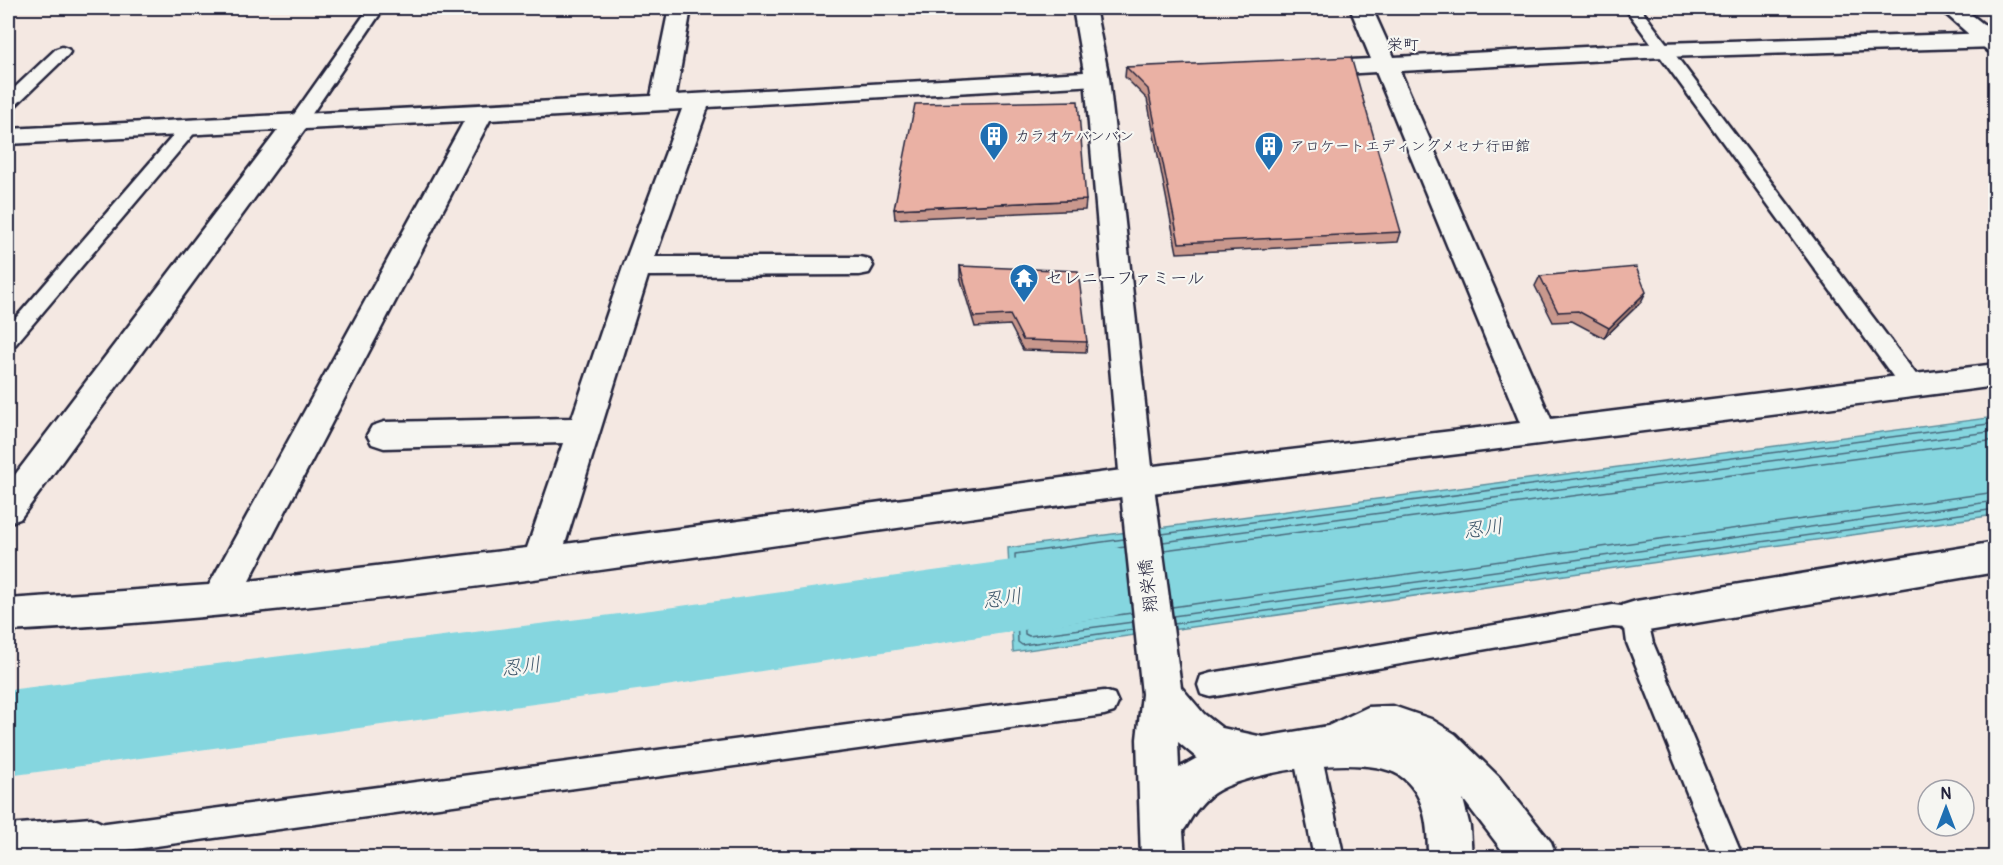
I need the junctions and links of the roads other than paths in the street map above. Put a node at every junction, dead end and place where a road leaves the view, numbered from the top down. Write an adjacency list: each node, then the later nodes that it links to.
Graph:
1 (376, 8): 17 (lane)
2 (680, 8): 14 (street)
3 (1084, 8): 12 (street, 翔栄橋)
4 (1361, 8): 10 (street)
5 (1633, 8): 8 (lane)
6 (1950, 8): 7 (street)
7 (1993, 42): 8 (street)
8 (1663, 50): 10 (street); 24 (lane)
9 (62, 52): 15 (lane)
10 (1385, 65): 11 (street); 26 (street)
11 (1290, 69)
12 (1106, 78): 13 (street); 28 (street, 翔栄橋)
13 (698, 100): 14 (street); 21 (street)
14 (662, 102): 16 (street)
15 (8, 103)
16 (481, 113): 17 (street); 32 (street)
17 (299, 120): 18 (street); 29 (street)
18 (191, 126): 19 (street); 22 (lane)
19 (8, 136)
20 (859, 266): 21 (street)
21 (637, 267): 25 (street)
22 (8, 340)
23 (1995, 375): 24 (street)
24 (1913, 387): 26 (street)
25 (585, 430): 27 (street); 31 (street)
26 (1541, 434): 28 (street)
27 (384, 435)
28 (1137, 487): 31 (street); 35 (street, 翔栄橋)
29 (8, 509)
30 (1995, 557): 34 (street)
31 (541, 562): 32 (street)
32 (220, 600): 33 (street)
33 (8, 615)
34 (1636, 617): 36 (lane); 46 (lane)
35 (1160, 686): 39 (street); 40 (street, 翔栄橋)
36 (1211, 686)
37 (1104, 703): 42 (lane)
38 (1318, 746): 39 (street); 43 (lane); 44 (street); 45 (street)
39 (1266, 756): 40 (street)
40 (1163, 842)
41 (8, 847): 42 (street)
42 (87, 849)
43 (1329, 858)
44 (1450, 858)
45 (1535, 858)
46 (1728, 858)

